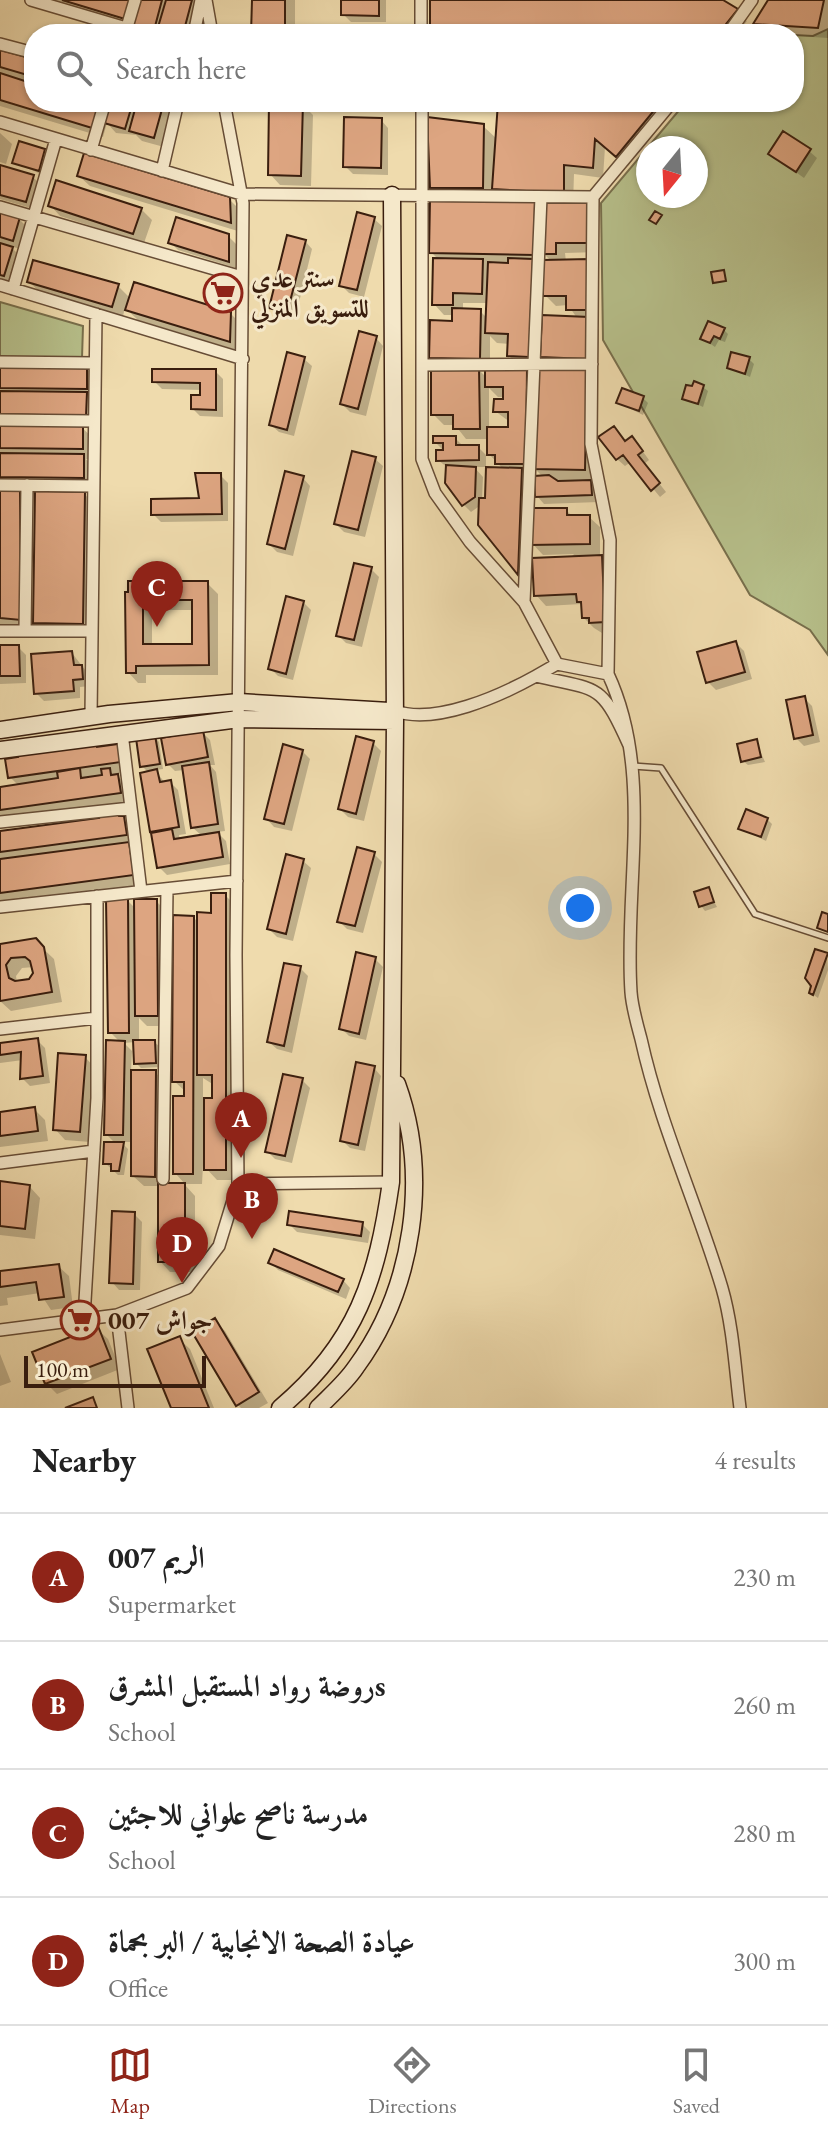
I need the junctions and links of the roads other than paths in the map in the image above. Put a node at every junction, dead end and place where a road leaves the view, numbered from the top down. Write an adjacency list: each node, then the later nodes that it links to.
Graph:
1 (31, 0): 6 (street)
2 (135, 0): 7 (street)
3 (204, 0): 8 (street); 9 (street)
4 (421, 0): 10 (street)
5 (752, 0): 11 (street)
6 (105, 24)
7 (128, 24)
8 (197, 24)
9 (210, 24)
10 (421, 24)
11 (735, 24)
12 (0, 44): 13 (street)
13 (24, 50)
14 (102, 112): 21 (street)
15 (176, 112): 22 (street)
16 (226, 112): 23 (street)
17 (422, 112): 25 (street)
18 (664, 112): 27 (street)
19 (0, 122): 20 (street)
20 (56, 139): 21 (street); 29 (street)
21 (91, 150): 22 (street)
22 (162, 171): 23 (street)
23 (241, 194): 24 (street); 30 (street)
24 (392, 195): 25 (street); 54 (main road)
25 (424, 195): 26 (street); 39 (street)
26 (541, 197): 27 (street); 37 (street)
27 (593, 197): 38 (street)
28 (0, 207): 29 (street)
29 (33, 216): 30 (street); 32 (street)
30 (242, 277): 34 (street)
31 (0, 285): 32 (street)
32 (13, 289): 33 (street)
33 (96, 314): 34 (street); 36 (street)
34 (243, 359): 52 (street)
35 (0, 362): 36 (street)
36 (94, 363): 41 (street)
37 (534, 364): 38 (street); 39 (street); 45 (street)
38 (592, 364): 50 (street)
39 (423, 365): 45 (street)
40 (0, 420): 41 (street)
41 (93, 421): 44 (street)
42 (0, 485): 43 (street)
43 (27, 485): 44 (street); 47 (street)
44 (93, 486): 48 (street)
45 (524, 602): 49 (street)
46 (0, 631): 47 (street)
47 (25, 631): 48 (street)
48 (92, 631): 53 (street)
49 (557, 664): 50 (street); 51 (street)
50 (608, 674): 57 (street)
51 (536, 676): 54 (street); 57 (street)
52 (239, 710): 53 (main road); 54 (main road); 56 (main road); 62 (street)
53 (91, 716): 55 (main road)
54 (398, 716): 70 (main road)
55 (0, 730)
56 (122, 733): 58 (main road); 60 (street)
57 (629, 745): 59 (street)
58 (0, 750)
59 (631, 766): 67 (lane); 82 (street)
60 (131, 808): 61 (street); 64 (street)
61 (0, 822)
62 (237, 881): 63 (street); 75 (street)
63 (167, 889): 64 (street); 73 (street)
64 (141, 891): 65 (street)
65 (97, 896): 66 (street); 68 (street)
66 (0, 907)
67 (828, 938)
68 (97, 1018): 69 (street); 71 (street)
69 (0, 1029)
70 (393, 1075): 74 (main road); 81 (main road)
71 (94, 1151): 72 (street); 77 (street)
72 (0, 1163)
73 (163, 1179)
74 (391, 1182): 75 (street); 80 (main road)
75 (238, 1184): 76 (street)
76 (117, 1315): 77 (street); 79 (street)
77 (84, 1318): 78 (street)
78 (0, 1330)
79 (128, 1408)
80 (280, 1408)
81 (318, 1408)
82 (740, 1408)

